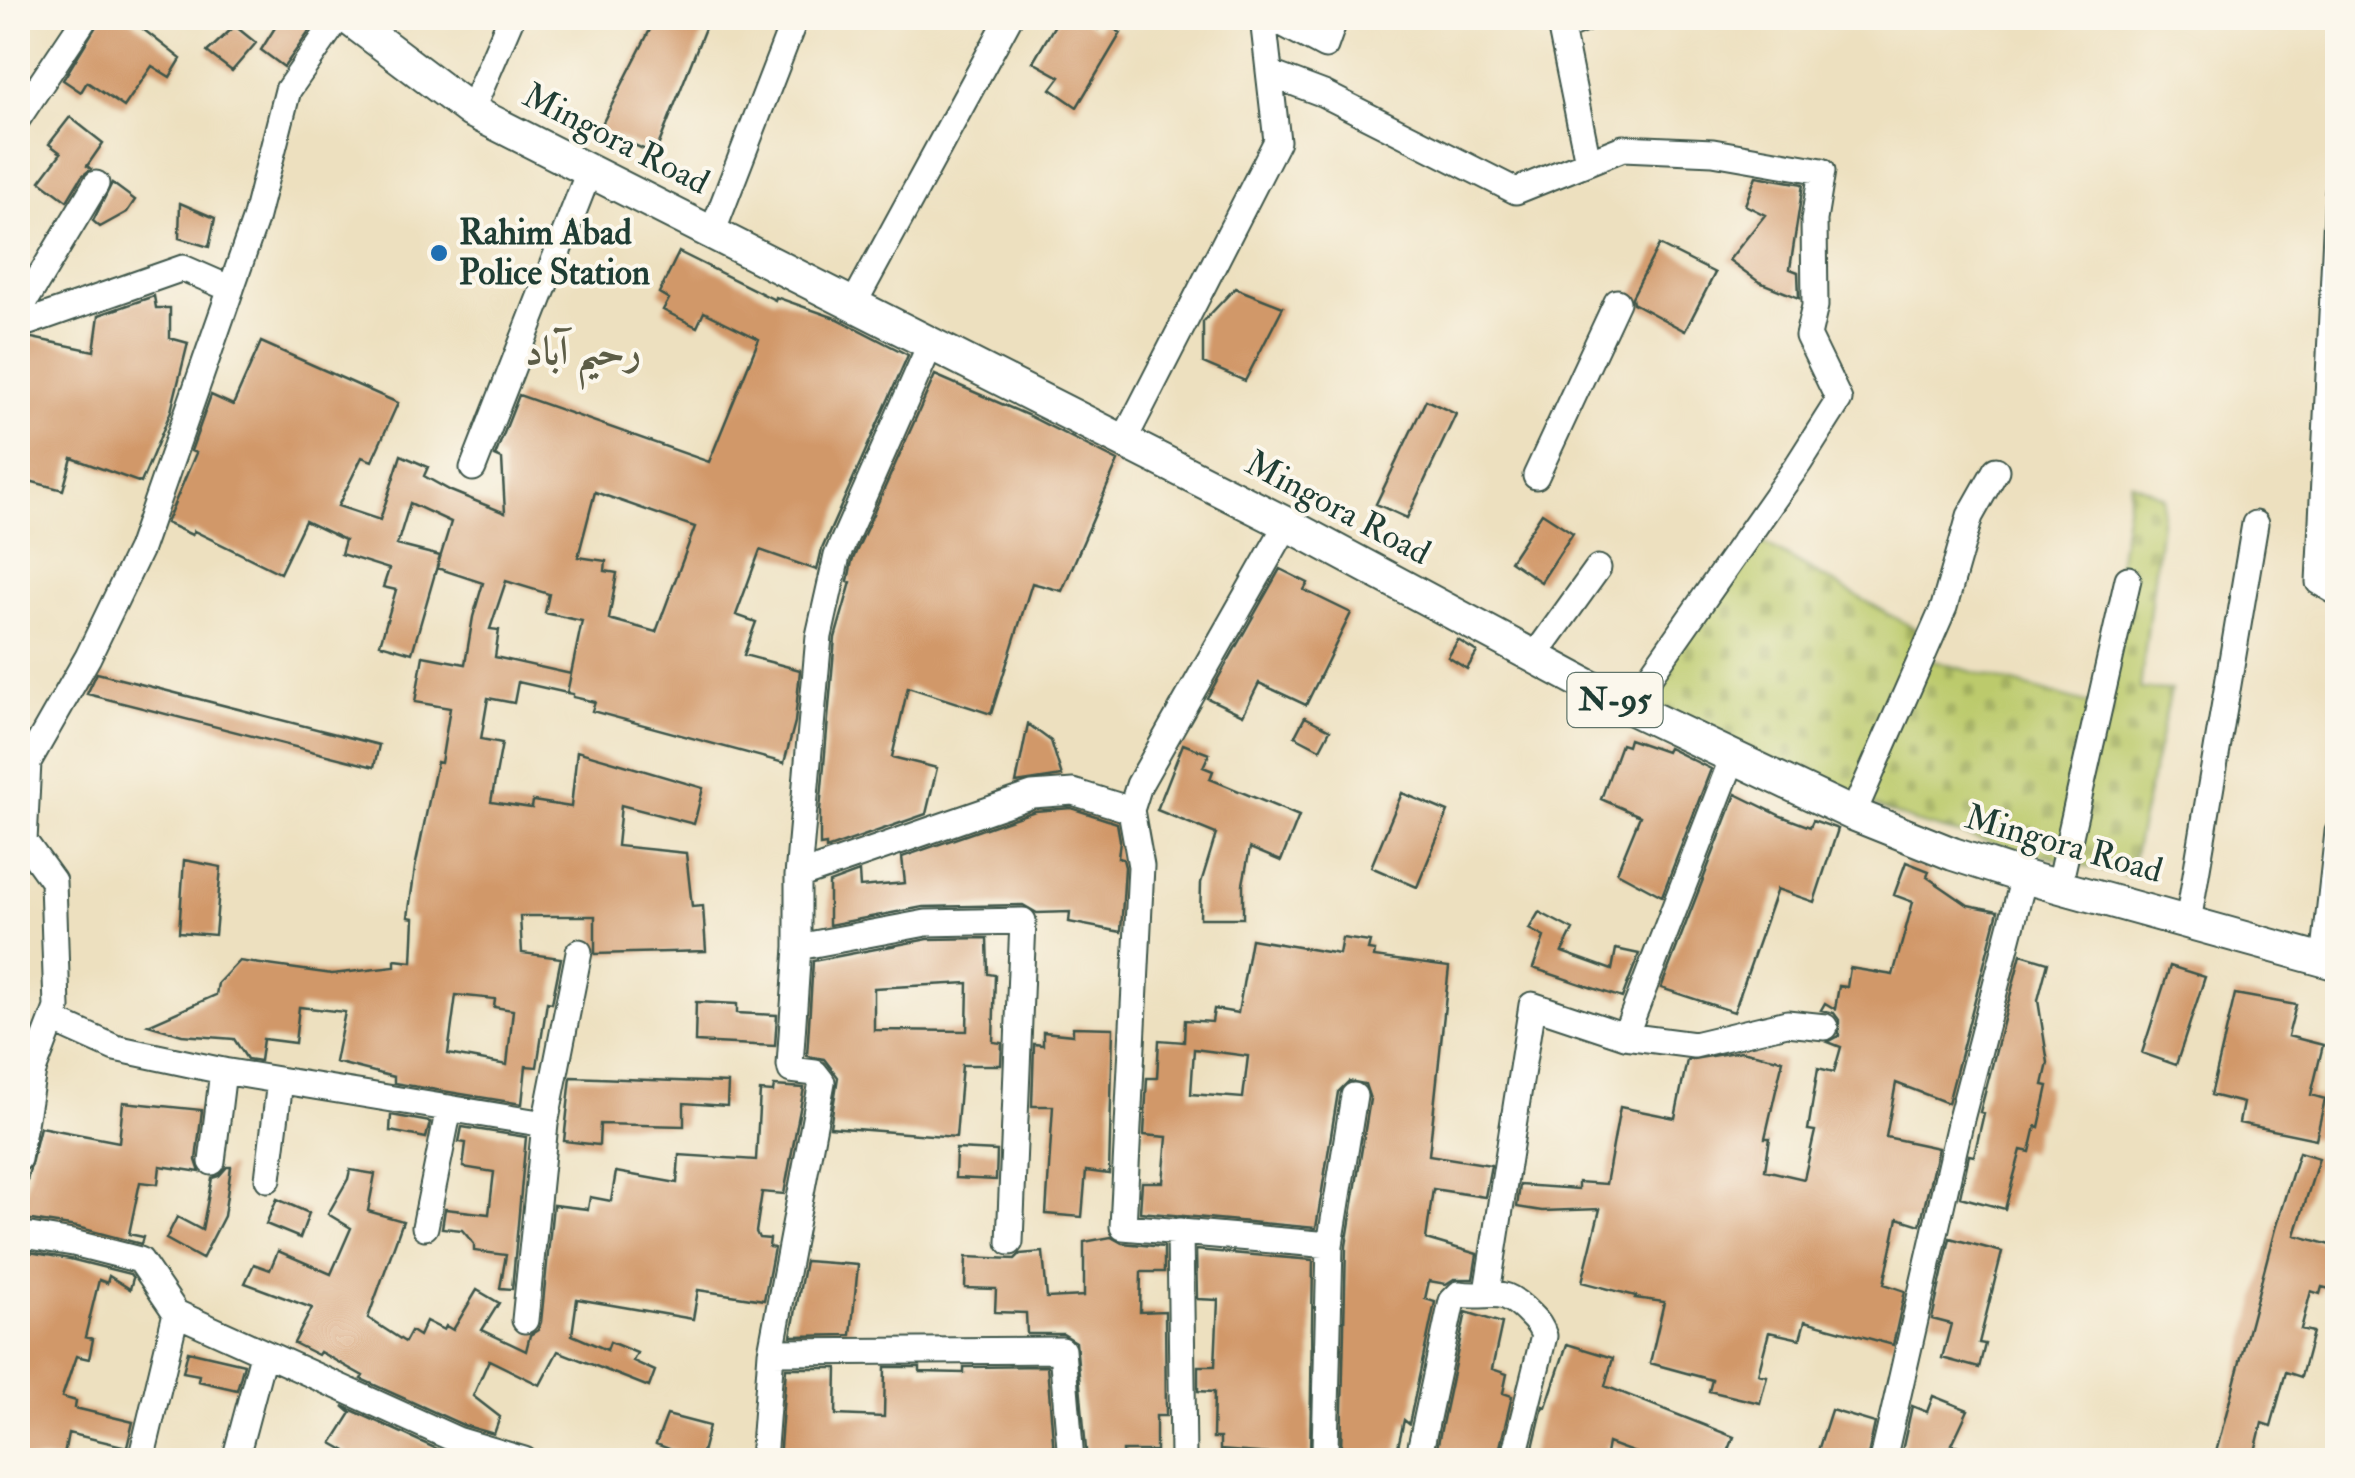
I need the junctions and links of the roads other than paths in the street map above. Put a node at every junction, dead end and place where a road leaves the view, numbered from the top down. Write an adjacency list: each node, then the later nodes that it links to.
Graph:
1 (85, 18): 13 (street)
2 (338, 18): 19 (street)
3 (348, 18): 12 (main road, Mingora Road / N-95)
4 (511, 18): 12 (street)
5 (795, 18): 18 (street)
6 (1009, 18): 21 (street)
7 (1263, 18): 11 (street)
8 (1272, 18): 9 (street)
9 (1335, 18)
10 (1587, 18): 14 (street)
11 (1271, 74): 14 (street); 25 (street)
12 (471, 111): 15 (main road, Mingora Road / N-95)
13 (18, 118)
14 (1588, 162): 35 (street)
15 (590, 169): 18 (main road, Mingora Road / N-95); 26 (street)
16 (96, 184): 22 (street)
17 (2338, 191): 33 (street)
18 (712, 233): 21 (main road, Mingora Road / N-95)
19 (231, 289): 23 (street); 47 (street)
20 (1618, 302): 28 (street)
21 (853, 306): 24 (main road, Mingora Road / N-95)
22 (18, 314)
23 (18, 322)
24 (930, 346): 25 (main road, Mingora Road / N-95); 40 (street)
25 (1124, 442): 29 (main road, Mingora Road / N-95)
26 (472, 468)
27 (1996, 470): 38 (street)
28 (1536, 476)
29 (1286, 524): 34 (main road, Mingora Road / N-95); 37 (street)
30 (2255, 524): 43 (street)
31 (1598, 568): 34 (street)
32 (2128, 579): 42 (street)
33 (2338, 593)
34 (1534, 657): 35 (main road, Mingora Road / N-95)
35 (1628, 707): 36 (main road, Mingora Road / N-95)
36 (1733, 757): 38 (main road, Mingora Road / N-95); 49 (street)
37 (1132, 810): 40 (street); 59 (street)
38 (1853, 814): 41 (main road, Mingora Road / N-95)
39 (2338, 832): 46 (street)
40 (798, 876): 44 (street)
41 (2024, 877): 42 (main road, Mingora Road / N-95); 78 (street)
42 (2059, 885): 43 (main road, Mingora Road / N-95)
43 (2188, 922): 46 (main road, Mingora Road / N-95)
44 (798, 947): 61 (street); 66 (street)
45 (579, 952): 54 (street)
46 (2330, 963)
47 (54, 1021): 50 (street); 55 (street)
48 (1825, 1027): 49 (street)
49 (1625, 1036): 63 (street)
50 (224, 1071): 51 (street); 56 (street)
51 (280, 1082): 53 (street); 57 (street)
52 (1354, 1096): 62 (street)
53 (449, 1108): 54 (street); 58 (street)
54 (545, 1124): 65 (street)
55 (18, 1159)
56 (212, 1162)
57 (268, 1179)
58 (425, 1228)
59 (1180, 1231): 62 (street); 70 (street)
60 (18, 1234): 64 (street)
61 (1010, 1242)
62 (1330, 1245): 69 (street)
63 (1487, 1292): 76 (street); 77 (street)
64 (176, 1314): 67 (street); 71 (street)
65 (525, 1320)
66 (770, 1352): 74 (street); 75 (street)
67 (263, 1355): 68 (street); 72 (street)
68 (453, 1450): 73 (street)
69 (1325, 1451)
70 (1184, 1457)
71 (141, 1460)
72 (236, 1460)
73 (524, 1460)
74 (763, 1460)
75 (1071, 1460)
76 (1418, 1460)
77 (1513, 1460)
78 (1883, 1460)

